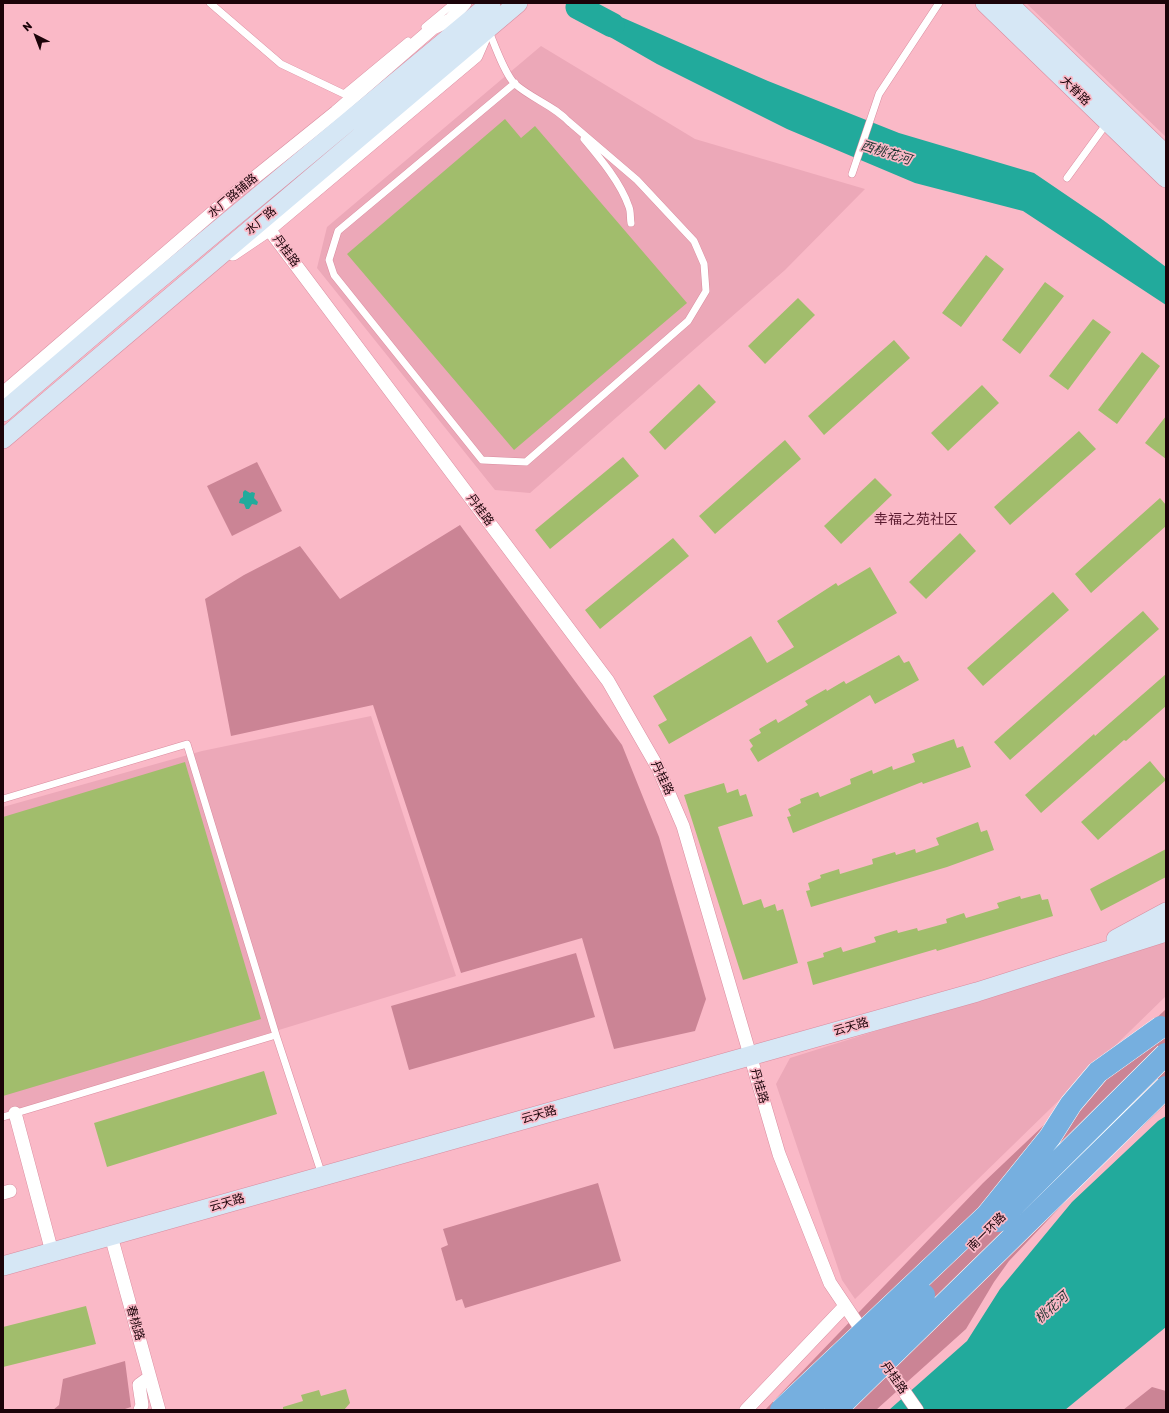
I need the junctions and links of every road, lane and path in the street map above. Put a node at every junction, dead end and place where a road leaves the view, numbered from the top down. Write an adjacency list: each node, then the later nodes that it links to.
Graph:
1 (210, 3): 2 (lane)
2 (454, 3)
3 (518, 3): 8 (street, 水厂路)
4 (938, 3): 13 (lane)
5 (985, 3): 11 (street, 大脊路)
6 (1008, 3): 12 (street, 大脊路)
7 (480, 6): 18 (street, 水厂路辅路); 19 (street, 水厂路)
8 (488, 29): 9 (lane); 17 (street, 水厂路)
9 (514, 83): 10 (lane); 10 (lane)
10 (568, 120): 16 (lane)
11 (1107, 122): 14 (lane); 15 (street, 大脊路)
12 (1166, 155)
13 (852, 174)
14 (1067, 178)
15 (1166, 178)
16 (631, 223)
17 (266, 224): 20 (street, 水厂路); 28 (street, 丹桂路)
18 (3, 393)
19 (3, 412)
20 (3, 440)
21 (3, 799): 26 (lane)
22 (1166, 912): 24 (street, 云天路)
23 (1166, 932): 24 (street, 云天路)
24 (1074, 962): 28 (street, 云天路)
25 (1161, 1027): 40 (highway, bridge)
26 (276, 1035): 30 (lane); 31 (lane)
27 (1166, 1054): 41 (highway, 南一环路, bridge)
28 (750, 1056): 31 (street, 云天路); 35 (street, 丹桂路)
29 (1166, 1087): 42 (highway, 南一环路, bridge)
30 (9, 1115): 33 (street)
31 (322, 1176): 32 (street, 云天路)
32 (110, 1236): 33 (street, 云天路); 36 (street, 春桃路)
33 (52, 1252): 34 (street, 云天路)
34 (3, 1266)
35 (845, 1306): 39 (street); 43 (street, 丹桂路)
36 (150, 1377): 37 (street); 38 (street, 春桃路)
37 (140, 1410)
38 (159, 1410)
39 (746, 1410)
40 (781, 1410)
41 (808, 1410)
42 (836, 1410)
43 (917, 1410)

